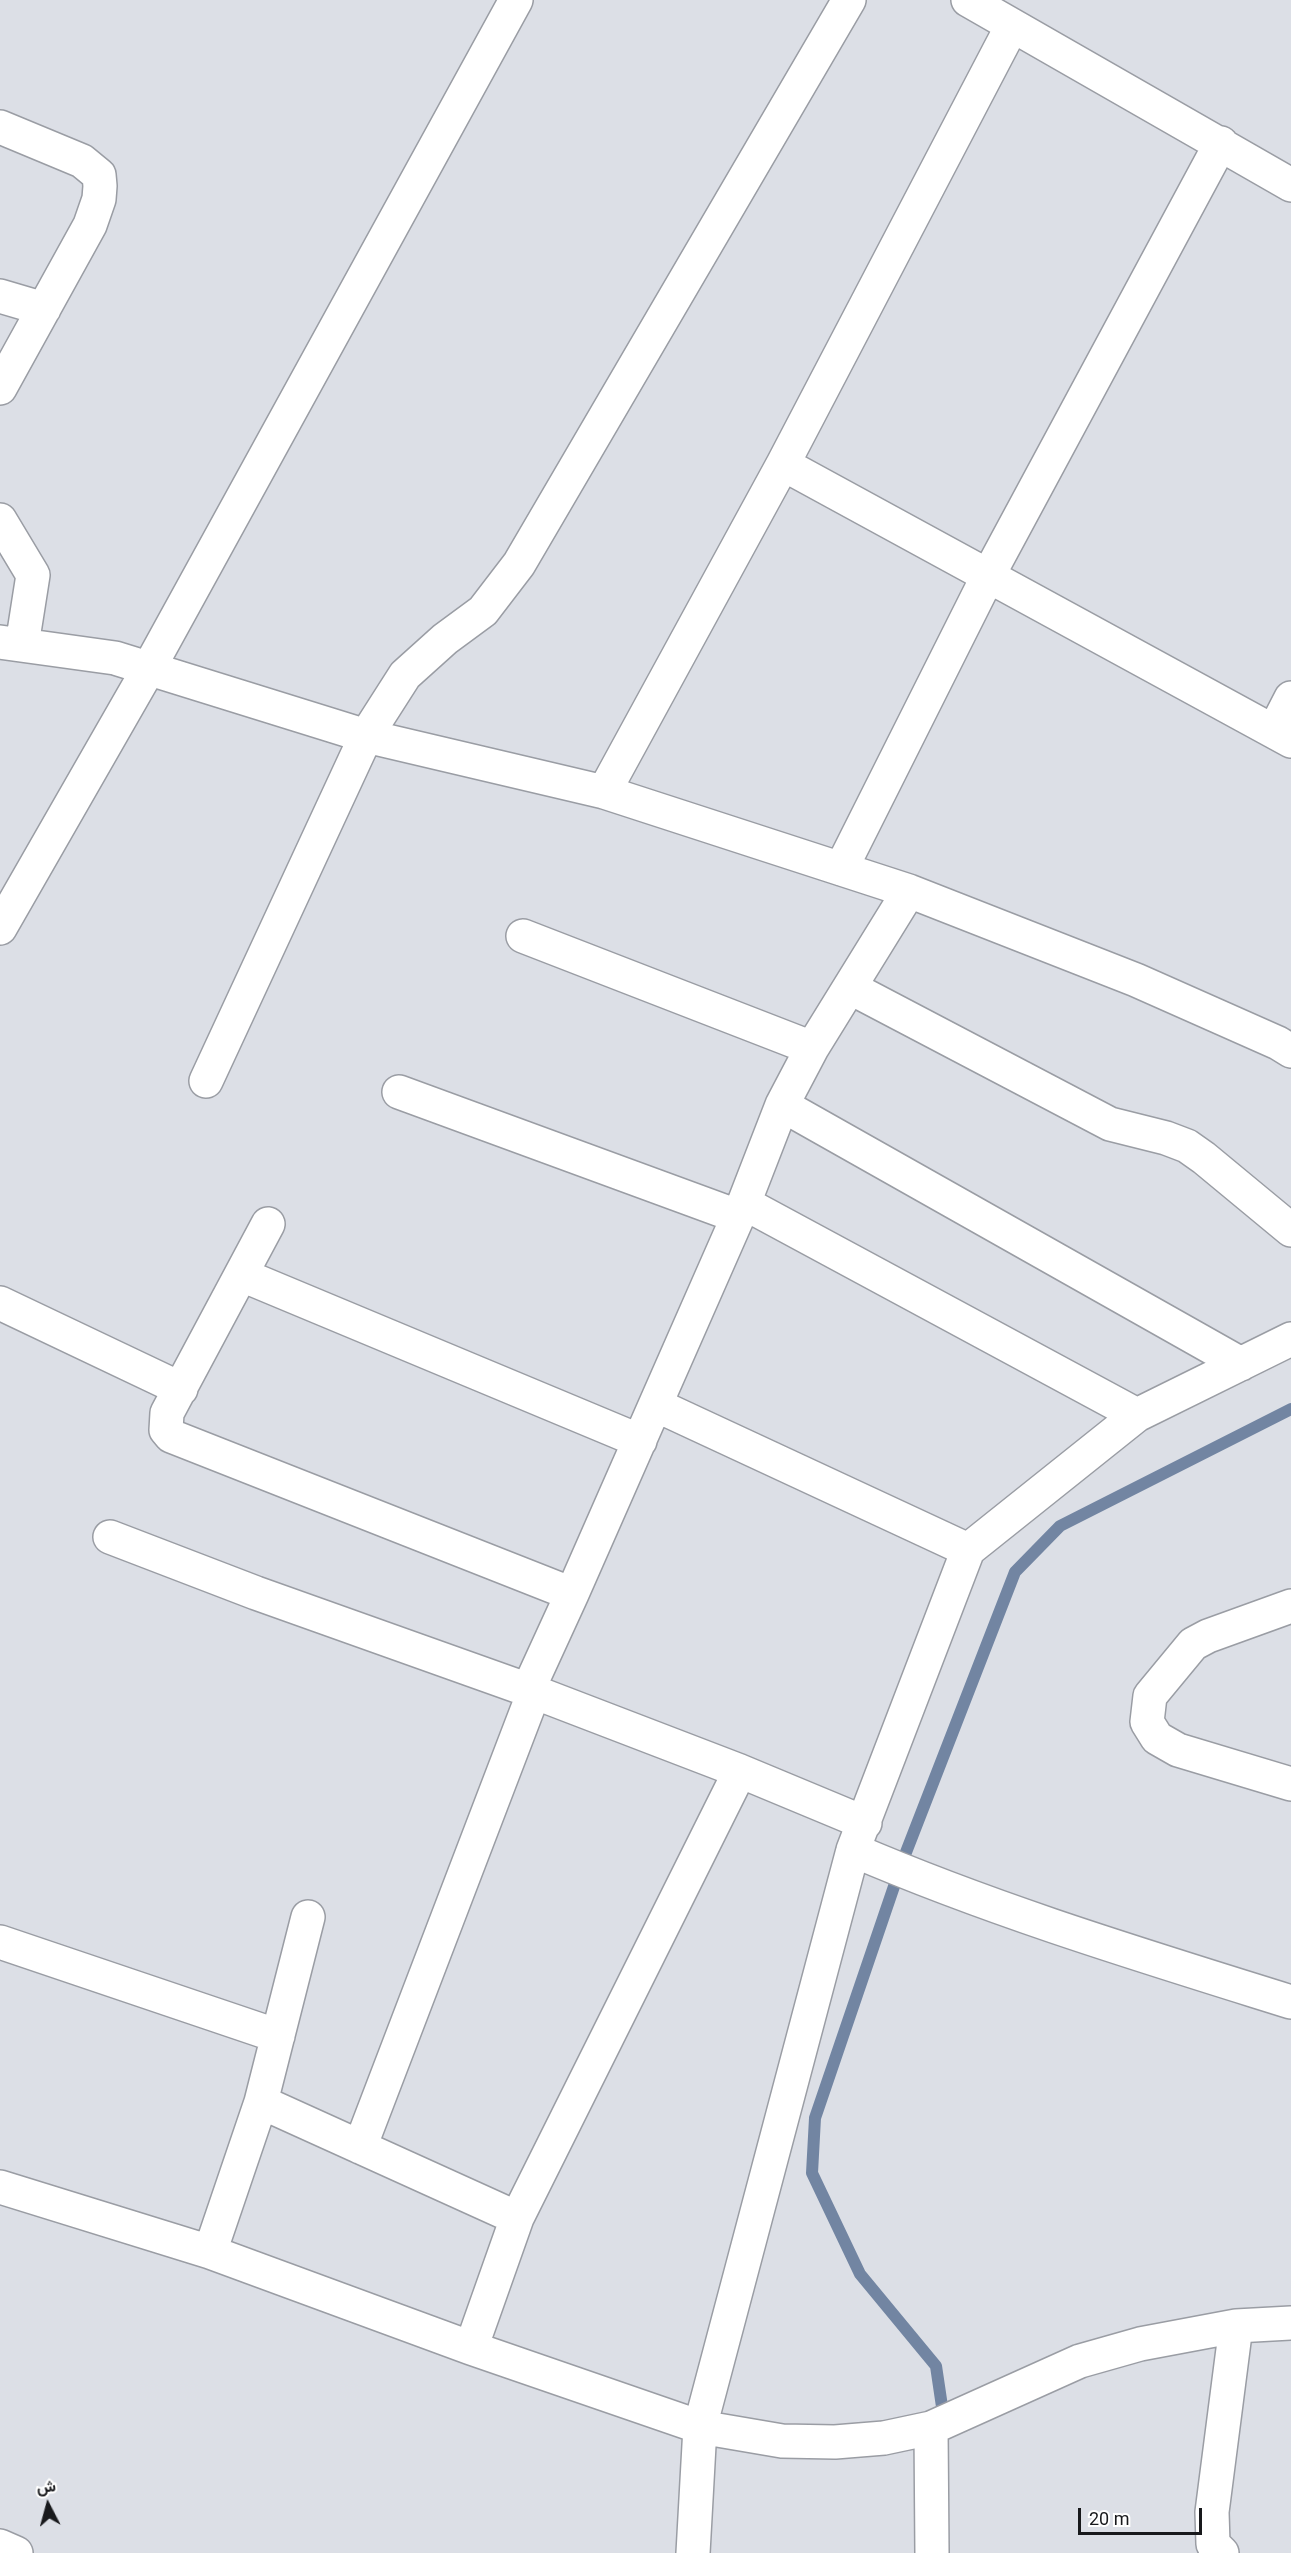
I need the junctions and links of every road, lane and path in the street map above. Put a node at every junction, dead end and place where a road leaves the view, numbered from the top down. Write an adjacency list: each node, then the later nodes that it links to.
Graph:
1 (516, 0): 15 (street)
2 (849, 0): 17 (street)
3 (968, 0): 4 (street)
4 (1012, 26): 6 (street); 11 (street)
5 (0, 127): 9 (street)
6 (1221, 143): 7 (street); 13 (street)
7 (1291, 185)
8 (0, 296): 9 (street)
9 (44, 309): 10 (street)
10 (0, 388)
11 (783, 464): 13 (street); 19 (street)
12 (0, 520): 14 (street)
13 (988, 576): 18 (street); 20 (street)
14 (11, 644): 15 (street)
15 (149, 668): 17 (street); 22 (street)
16 (1291, 698): 18 (street)
17 (366, 736): 19 (street); 27 (street)
18 (1282, 736)
19 (604, 792): 20 (street)
20 (841, 869): 21 (street)
21 (909, 891): 24 (street); 25 (street)
22 (0, 928)
23 (523, 936): 26 (street)
24 (851, 988): 26 (street); 32 (street)
25 (1287, 1039)
26 (812, 1048): 29 (street)
27 (206, 1082)
28 (399, 1092): 30 (street)
29 (782, 1105): 30 (street); 36 (street)
30 (741, 1210): 38 (street); 39 (street)
31 (268, 1224): 33 (street)
32 (1291, 1230)
33 (242, 1275): 37 (street); 40 (street)
34 (0, 1303): 37 (street)
35 (1291, 1340): 36 (street)
36 (1241, 1364): 39 (street)
37 (181, 1389): 43 (street)
38 (656, 1405): 40 (street); 42 (street)
39 (1137, 1415): 42 (street)
40 (640, 1441): 43 (street)
41 (110, 1537): 45 (street)
42 (968, 1550): 48 (street)
43 (572, 1594): 45 (street)
44 (1291, 1606): 47 (street)
45 (531, 1691): 46 (street); 54 (street)
46 (740, 1771): 48 (street); 56 (street)
47 (1291, 1784)
48 (859, 1837): 51 (street); 61 (street)
49 (308, 1917): 52 (street)
50 (0, 1942): 52 (street)
51 (1291, 2002)
52 (278, 2036): 53 (street)
53 (261, 2102): 54 (street); 57 (street)
54 (360, 2147): 56 (street)
55 (0, 2187): 57 (street)
56 (517, 2218): 60 (street)
57 (210, 2252): 60 (street)
58 (1291, 2323): 59 (street)
59 (1236, 2326): 62 (street); 67 (street)
60 (471, 2348): 61 (street)
61 (700, 2427): 62 (street); 65 (street)
62 (932, 2428): 66 (street)
63 (0, 2546): 64 (street)
64 (16, 2553)
65 (693, 2553)
66 (932, 2553)
67 (1222, 2553)

